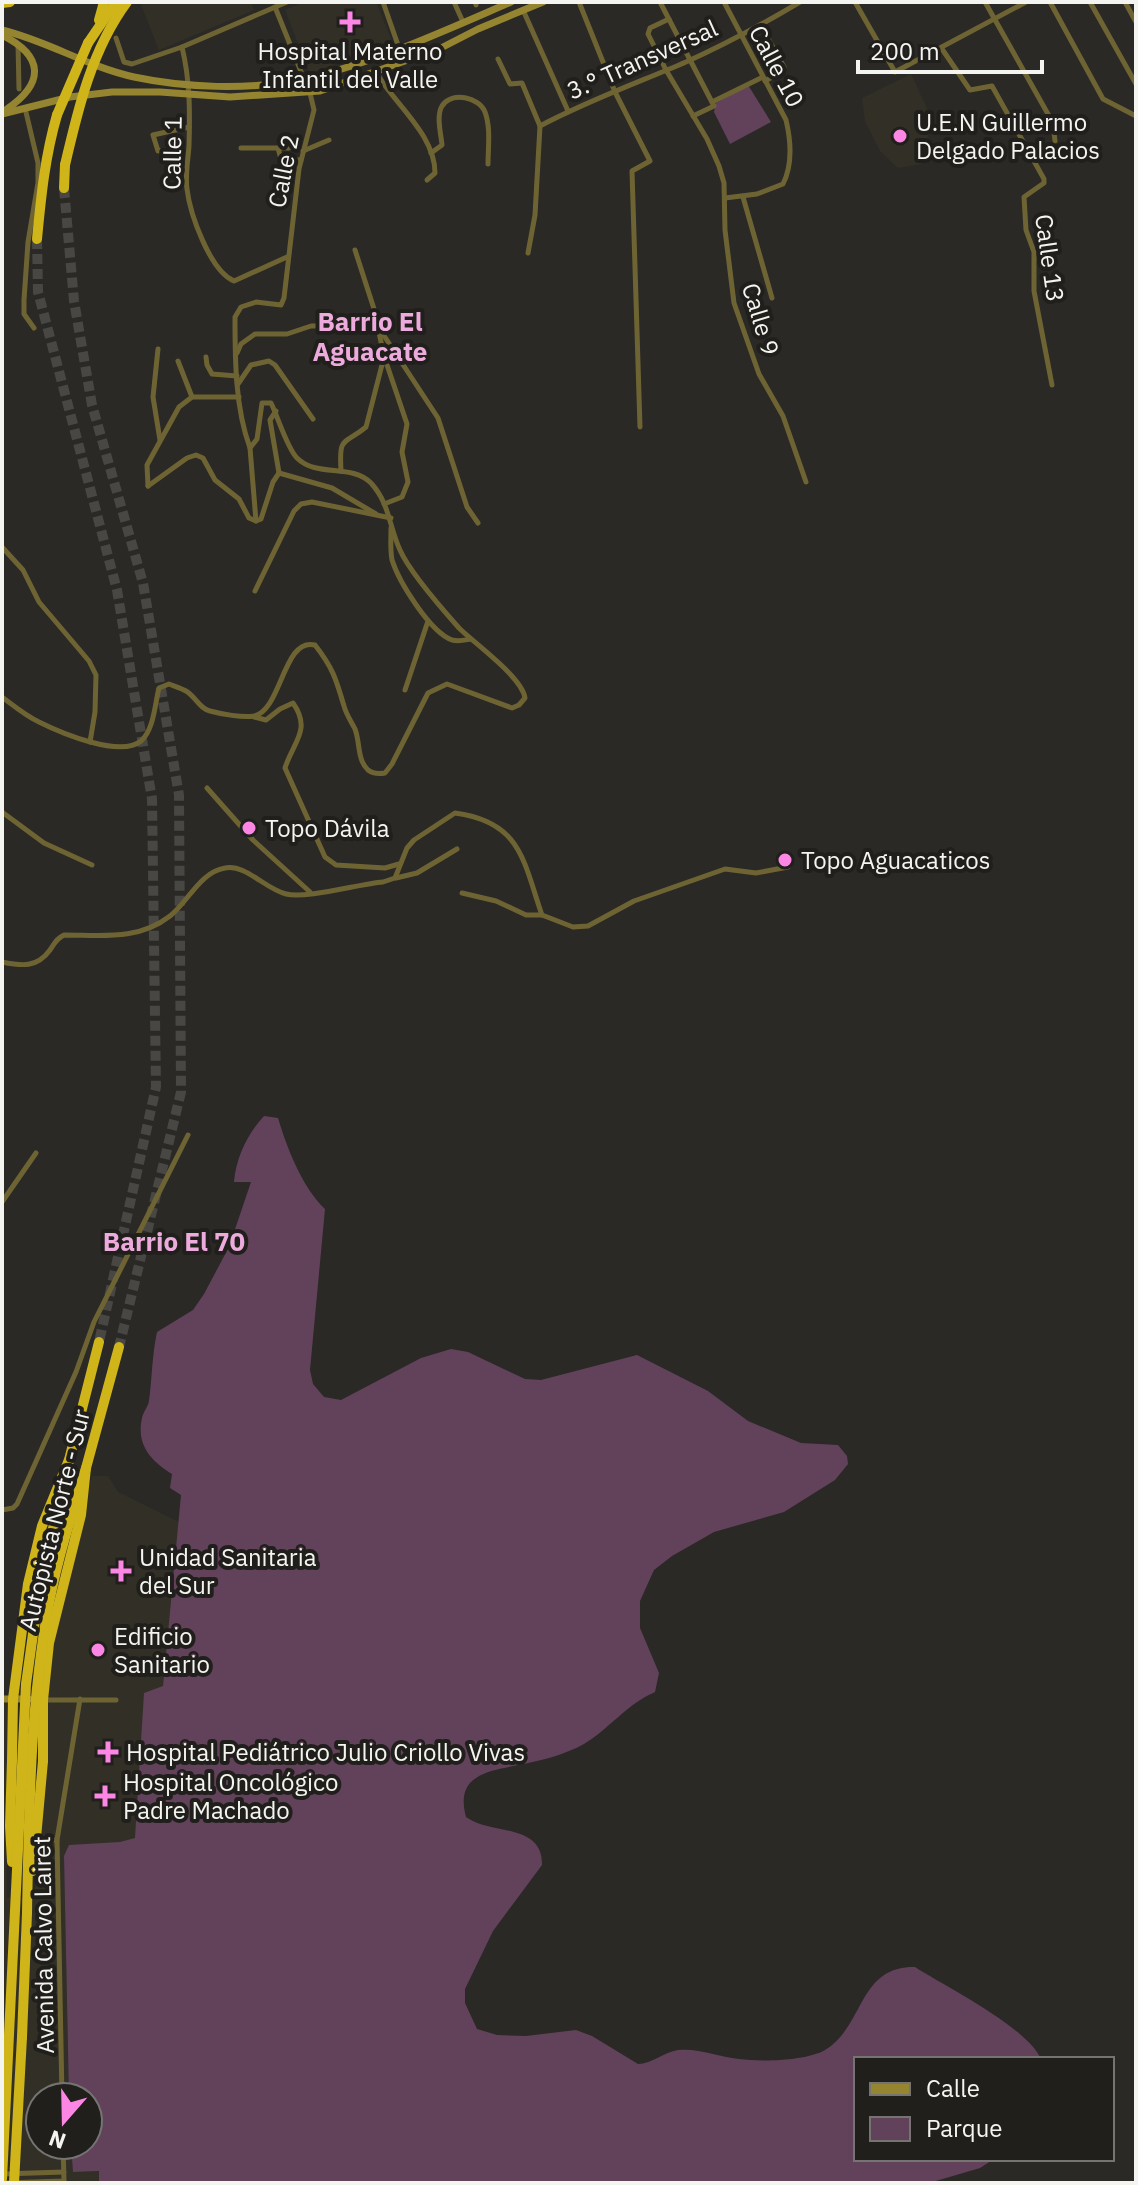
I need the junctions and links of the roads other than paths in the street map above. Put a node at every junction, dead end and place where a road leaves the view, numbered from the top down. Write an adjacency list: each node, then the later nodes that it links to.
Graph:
1 (10, 2): 20 (highway)
2 (104, 2): 33 (highway)
3 (116, 2): 33 (highway)
4 (127, 2): 68 (highway, bridge)
5 (287, 2): 22 (street)
6 (384, 2): 35 (street)
7 (454, 2): 26 (street)
8 (511, 2): 26 (main road)
9 (543, 2): 23 (main road)
10 (579, 2): 46 (street)
11 (660, 2): 25 (street)
12 (724, 2): 30 (street, Calle 10)
13 (800, 2): 21 (street, 3.° Transversal)
14 (855, 2): 36 (street)
15 (985, 2): 24 (street)
16 (1026, 2): 24 (street)
17 (1050, 2): 54 (street)
18 (1090, 2): 44 (street)
19 (1125, 2): 27 (street)
20 (2, 3)
21 (792, 4): 28 (street, 3.° Transversal)
22 (275, 7): 34 (street); 41 (street)
23 (523, 9): 40 (main road); 51 (street)
24 (995, 18): 36 (street); 58 (street)
25 (669, 19): 38 (street); 39 (street, Calle 9)
26 (463, 22): 35 (main road)
27 (1136, 22)
28 (761, 26): 30 (street, 3.° Transversal); 42 (street)
29 (2, 33): 32 (main road); 43 (main road)
30 (740, 36): 38 (street, 3.° Transversal); 42 (street, Calle 10)
31 (116, 38): 34 (street)
32 (17, 43): 45 (street); 52 (main road)
33 (88, 43): 71 (highway, bridge)
34 (182, 47): 43 (street, Calle 1)
35 (399, 48): 41 (main road)
36 (942, 49): 85 (street, Calle 13)
37 (498, 59): 55 (street)
38 (690, 60): 39 (street, 3.° Transversal); 49 (street)
39 (666, 70): 46 (street, 3.° Transversal); 53 (street, Calle 9)
40 (376, 72): 47 (main road); 64 (street)
41 (304, 79): 43 (main road)
42 (764, 79): 49 (street); 69 (street, Calle 10)
43 (189, 84): 48 (street, Calle 1)
44 (1136, 84)
45 (19, 89)
46 (615, 92): 51 (street, 3.° Transversal); 90 (street)
47 (310, 93): 48 (main road); 63 (street, Calle 2)
48 (189, 95): 50 (main road); 56 (street, Calle 1)
49 (712, 102): 53 (street)
50 (25, 108): 52 (main road); 77 (street)
51 (568, 111): 55 (street, 3.° Transversal)
52 (2, 113)
53 (693, 116): 70 (street, Calle 9)
54 (1136, 116)
55 (540, 126): 73 (street)
56 (189, 127): 62 (street); 74 (street, Calle 1)
57 (329, 140): 63 (street)
58 (1055, 141)
59 (241, 148): 60 (street)
60 (278, 148): 61 (street); 65 (street)
61 (289, 148)
62 (180, 149)
63 (303, 151): 65 (street, Calle 2)
64 (431, 153): 66 (street); 67 (street)
65 (301, 160): 74 (street, Calle 2)
66 (488, 164)
67 (427, 180)
68 (64, 188)
69 (743, 197): 70 (street, Calle 10); 75 (street)
70 (725, 198): 95 (street, Calle 9)
71 (37, 239)
72 (355, 250): 76 (street)
73 (528, 253)
74 (288, 256): 80 (street, Calle 2)
75 (772, 298)
76 (377, 325): 80 (street); 81 (street); 100 (street)
77 (34, 328)
78 (158, 349): 91 (street)
79 (206, 357): 83 (street)
80 (235, 357): 83 (street)
81 (384, 357): 93 (street); 96 (street)
82 (178, 361): 86 (street)
83 (237, 376): 84 (street)
84 (238, 385): 87 (street); 89 (street)
85 (1052, 385)
86 (192, 397): 87 (street); 91 (street)
87 (239, 397): 92 (street)
88 (276, 411): 92 (street); 93 (street); 94 (street)
89 (313, 419)
90 (640, 427)
91 (160, 441): 99 (street)
92 (250, 448): 99 (street)
93 (341, 471): 96 (street)
94 (279, 473): 97 (street); 99 (street)
95 (806, 482)
96 (384, 504): 98 (street)
97 (378, 515): 98 (street); 102 (street)
98 (391, 517): 103 (street); 104 (street)
99 (256, 521)
100 (478, 523)
101 (2, 547): 108 (street)
102 (255, 591)
103 (428, 620): 104 (street); 105 (street)
104 (471, 639): 107 (street)
105 (405, 690)
106 (2, 697): 108 (street)
107 (253, 716): 108 (street); 112 (street)
108 (90, 742)
109 (207, 788): 116 (street)
110 (2, 812): 113 (street)
111 (457, 849): 115 (street)
112 (399, 864): 115 (street); 118 (street)
113 (92, 865)
114 (788, 867): 118 (street)
115 (395, 878): 116 (street)
116 (311, 892): 119 (street)
117 (462, 893): 118 (street)
118 (542, 915)
119 (2, 962)
120 (188, 1135): 127 (street)
121 (36, 1153): 122 (street)
122 (2, 1202)
123 (99, 1342): 125 (highway, Autopista Norte - Sur)
124 (119, 1347): 126 (highway, Autopista Norte - Sur)
125 (69, 1460): 128 (highway, bridge); 134 (highway, Autopista Norte - Sur, bridge)
126 (86, 1468): 130 (highway, bridge); 135 (highway, Autopista Norte - Sur, bridge)
127 (2, 1510)
128 (8, 1699): 130 (main road); 134 (highway, bridge)
129 (80, 1699): 130 (street); 131 (street); 132 (street, Avenida Calvo Lairet)
130 (43, 1700): 135 (highway, bridge)
131 (116, 1700)
132 (57, 1840): 133 (street); 136 (street, Avenida Calvo Lairet)
133 (2, 1844)
134 (16, 1884): 139 (highway, Autopista Norte - Sur, bridge)
135 (27, 1913): 142 (highway, Autopista Norte - Sur, bridge)
136 (62, 2081)
137 (64, 2161): 138 (street)
138 (64, 2172): 139 (street); 140 (street)
139 (3, 2178): 141 (street)
140 (64, 2181): 141 (street)
141 (43, 2182)
142 (14, 2183)

